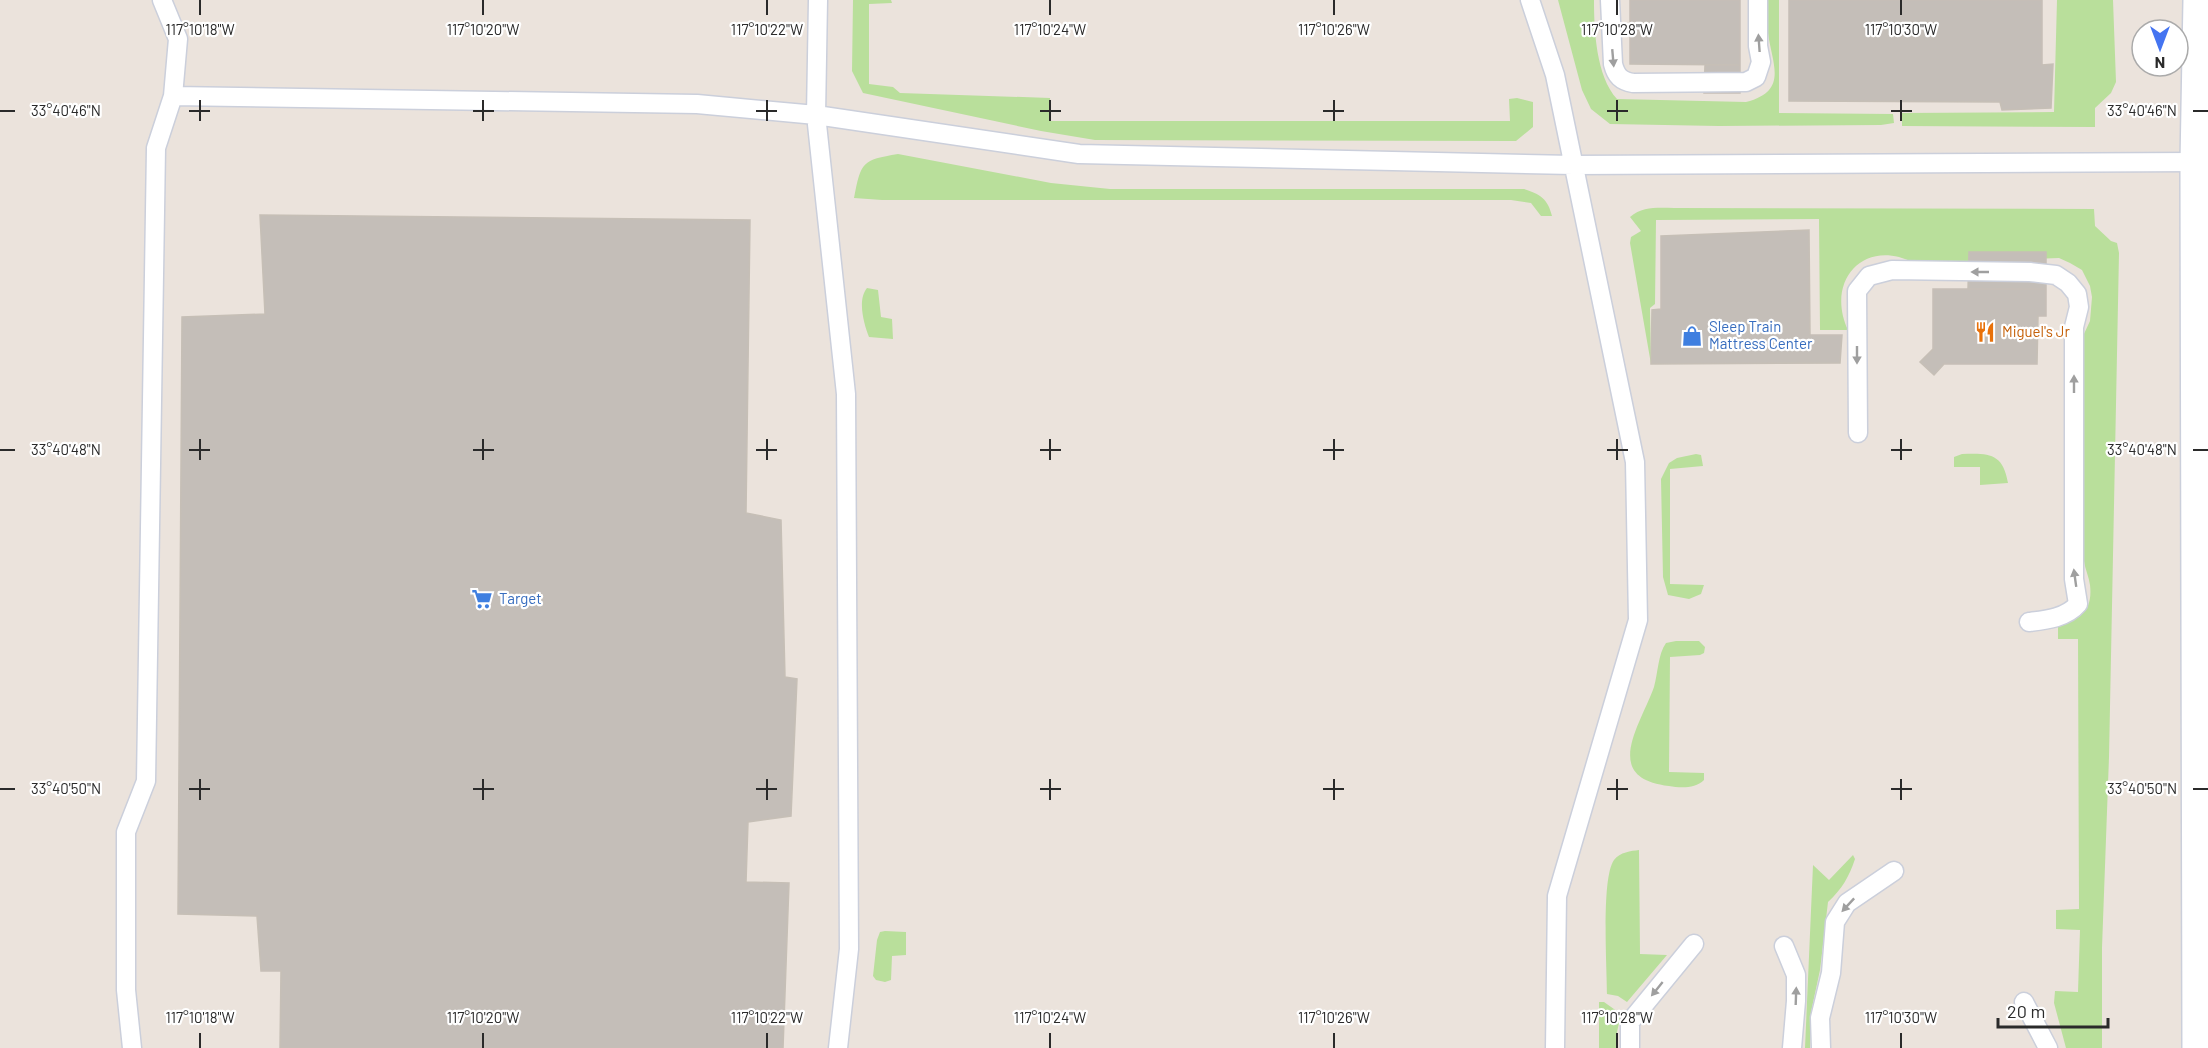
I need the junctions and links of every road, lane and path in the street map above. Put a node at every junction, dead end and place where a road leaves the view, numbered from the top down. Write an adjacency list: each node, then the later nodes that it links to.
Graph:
1 (162, 0): 7 (lane)
2 (818, 0): 8 (lane)
3 (1530, 0): 10 (lane)
4 (1610, 0): 5 (lane, one-way to 5)
5 (1758, 0)
6 (2200, 0): 9 (main road)
7 (173, 96): 8 (lane); 17 (lane)
8 (816, 115): 10 (lane); 18 (lane)
9 (2197, 162): 10 (lane); 24 (main road)
10 (1573, 165): 19 (lane)
11 (1858, 433): 12 (lane, one-way to 11)
12 (2029, 622)
13 (1894, 871): 22 (lane, one-way to 22)
14 (1694, 944): 20 (lane, one-way to 20)
15 (1784, 946): 21 (lane, one-way to 15)
16 (2024, 1002): 23 (lane)
17 (132, 1048)
18 (838, 1048)
19 (1555, 1048)
20 (1630, 1048)
21 (1792, 1048)
22 (1821, 1048)
23 (2048, 1048)
24 (2199, 1048)

